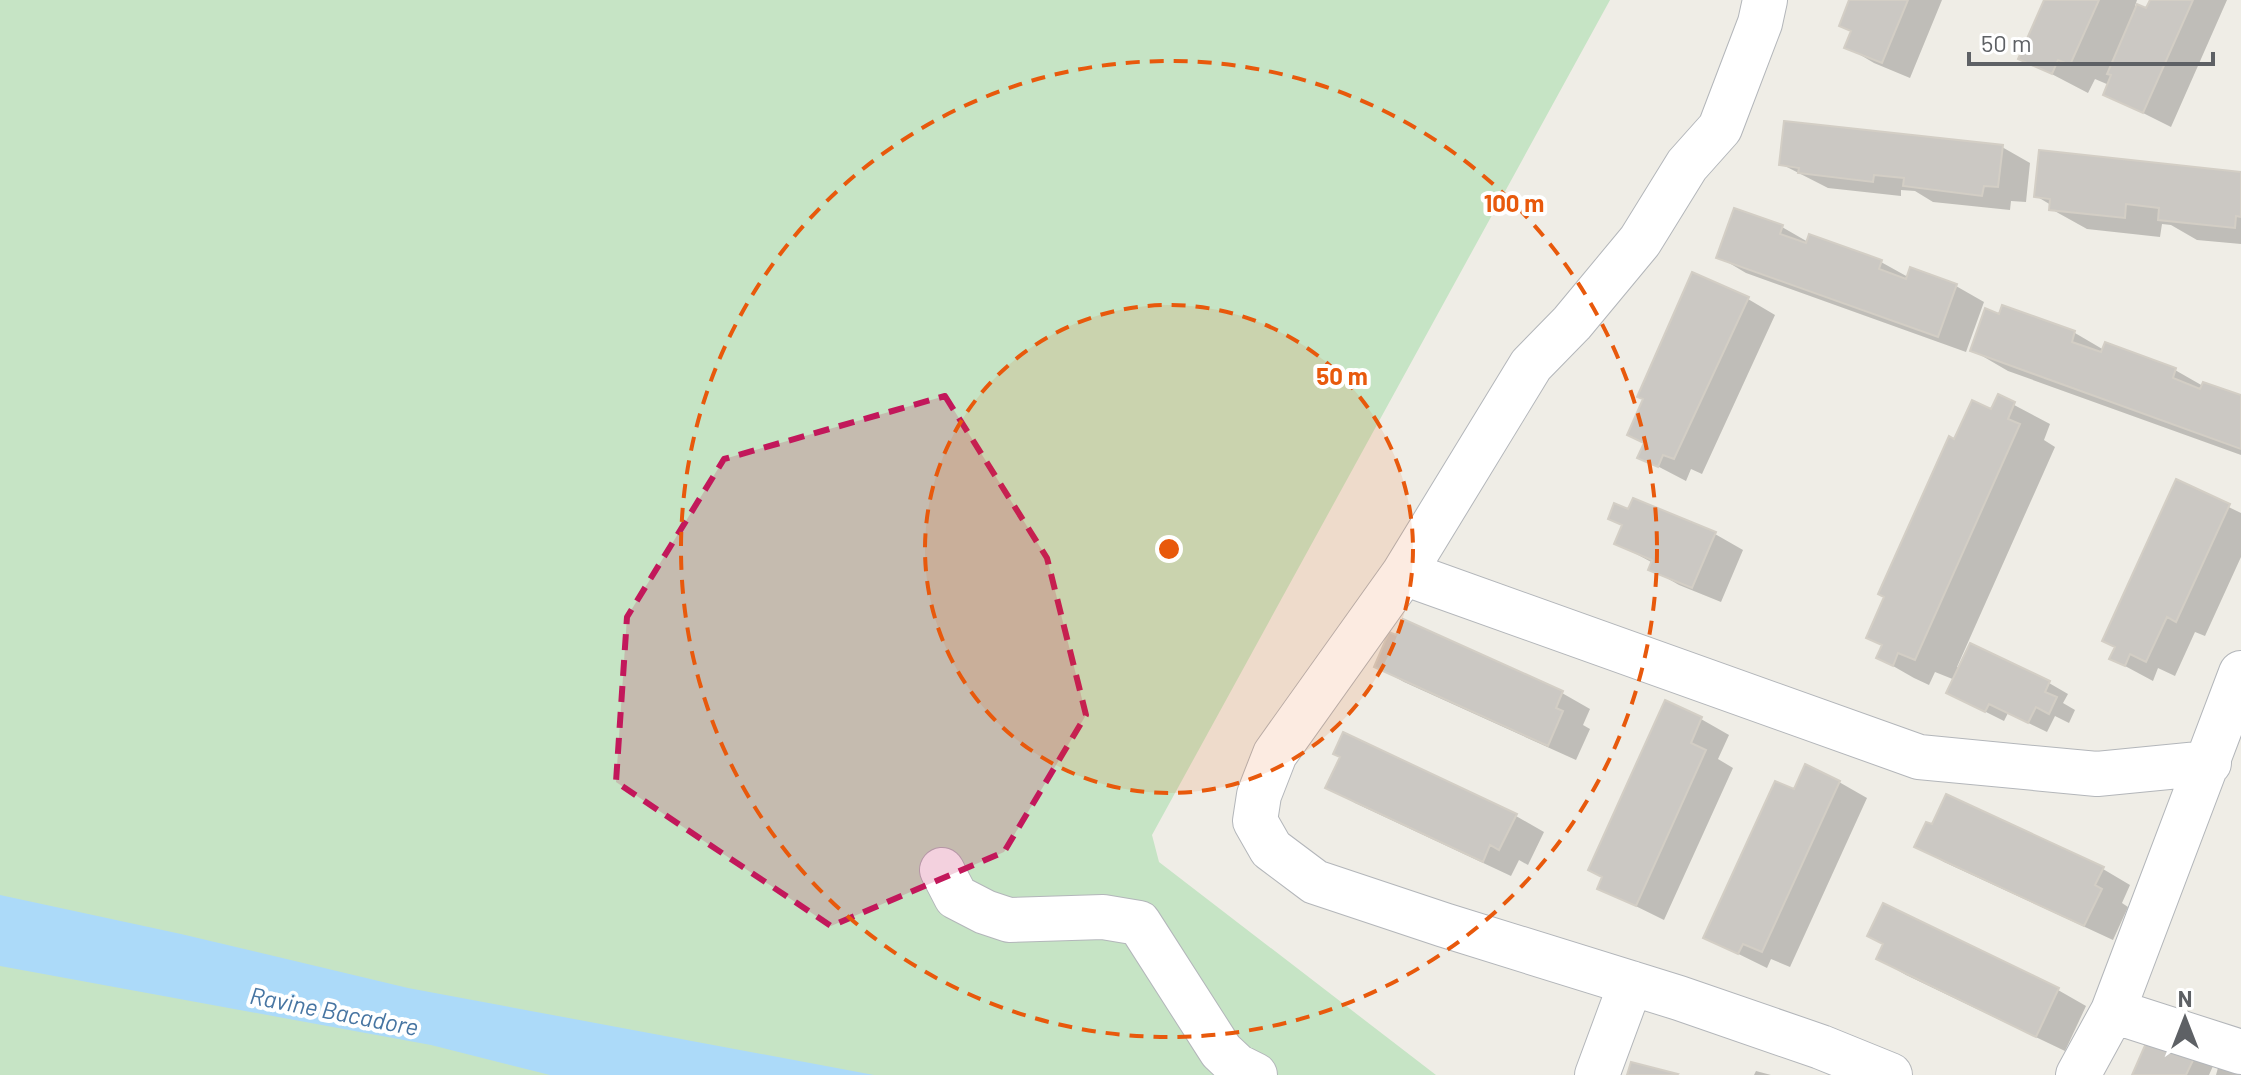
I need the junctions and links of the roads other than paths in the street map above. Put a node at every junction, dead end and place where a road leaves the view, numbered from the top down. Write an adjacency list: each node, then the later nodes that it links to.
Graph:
1 (1765, 0): 2 (street)
2 (1404, 573): 4 (street); 6 (street)
3 (2241, 673): 4 (street)
4 (2209, 763): 7 (street)
5 (942, 870): 9 (street)
6 (1631, 983): 10 (street); 11 (street)
7 (2113, 1011): 8 (street); 12 (street)
8 (2241, 1052)
9 (1255, 1075)
10 (1597, 1075)
11 (1890, 1075)
12 (2078, 1075)

